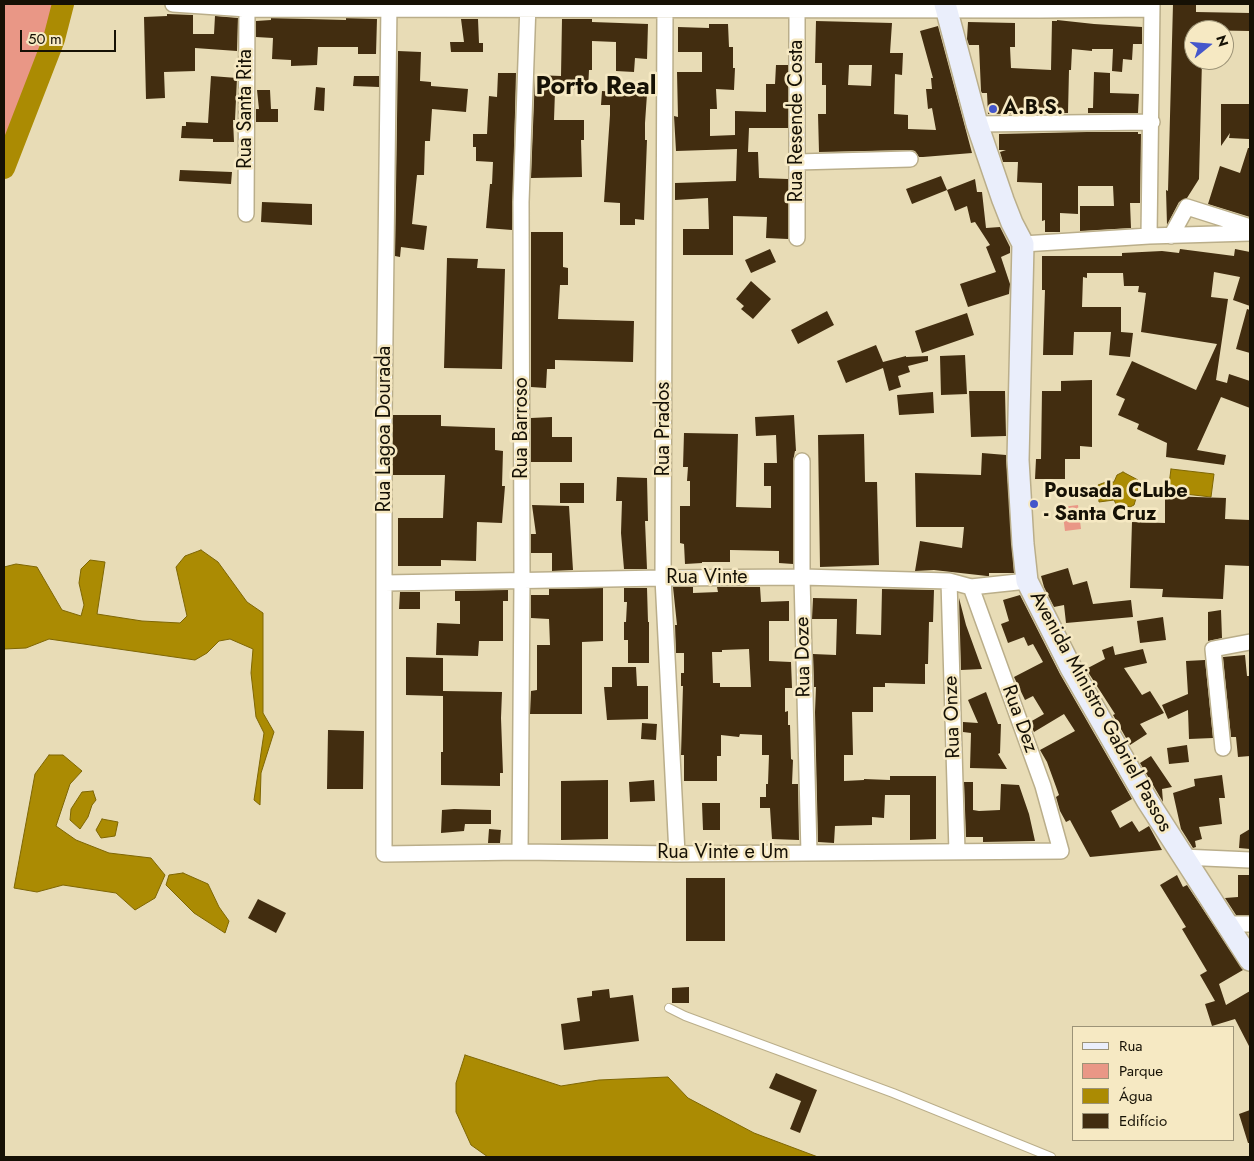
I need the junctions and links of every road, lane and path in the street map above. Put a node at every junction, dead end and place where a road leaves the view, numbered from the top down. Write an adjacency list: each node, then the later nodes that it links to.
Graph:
1 (172, 4): 2 (street)
2 (247, 6): 3 (street); 14 (street, Rua Santa Rita)
3 (389, 6): 7 (street); 27 (street, Rua Lagoa Dourada)
4 (665, 6): 7 (street); 8 (street); 23 (street, Rua Prados)
5 (945, 6): 8 (street); 9 (street); 11 (main road, Avenida Ministro Gabriel Passos)
6 (1152, 6): 9 (street); 10 (street)
7 (528, 7): 24 (street, Rua Barroso)
8 (797, 7): 13 (street, Rua Resende Costa)
9 (1041, 7)
10 (1152, 122): 11 (street); 17 (street)
11 (977, 124): 20 (main road, Avenida Ministro Gabriel Passos)
12 (910, 159): 13 (street)
13 (797, 162): 19 (street, Rua Resende Costa)
14 (246, 214)
15 (1250, 227): 18 (street)
16 (1250, 233): 18 (street)
17 (1149, 236): 18 (street); 20 (street)
18 (1171, 236)
19 (797, 238)
20 (1023, 244): 26 (main road, Avenida Ministro Gabriel Passos)
21 (802, 460): 22 (street, Rua Doze)
22 (802, 577): 23 (street, Rua Vinte); 25 (street, Rua Vinte); 34 (street, Rua Doze)
23 (663, 578): 24 (street, Rua Vinte); 36 (street, Rua Prados)
24 (522, 580): 27 (street, Rua Vinte); 32 (street, Rua Barroso)
25 (949, 581): 28 (street, Rua Vinte); 33 (street, Rua Onze)
26 (1027, 581): 28 (street, Rua Vinte); 37 (main road, Avenida Ministro Gabriel Passos)
27 (385, 583): 35 (street, Rua Lagoa Dourada)
28 (971, 587): 31 (street, Rua Dez)
29 (1250, 642): 30 (street)
30 (1223, 748)
31 (1061, 851): 33 (street, Rua Vinte e Um)
32 (520, 852): 35 (street, Rua Vinte e Um); 36 (street, Rua Vinte e Um)
33 (957, 852): 34 (street, Rua Vinte e Um)
34 (809, 853): 36 (street, Rua Vinte e Um)
35 (384, 854)
36 (677, 854)
37 (1182, 857): 38 (street); 39 (main road, Avenida Ministro Gabriel Passos)
38 (1250, 860)
39 (1226, 924): 40 (street); 41 (main road, Avenida Ministro Gabriel Passos)
40 (1250, 924)
41 (1250, 960)
42 (669, 1008): 43 (lane)
43 (1050, 1157)

